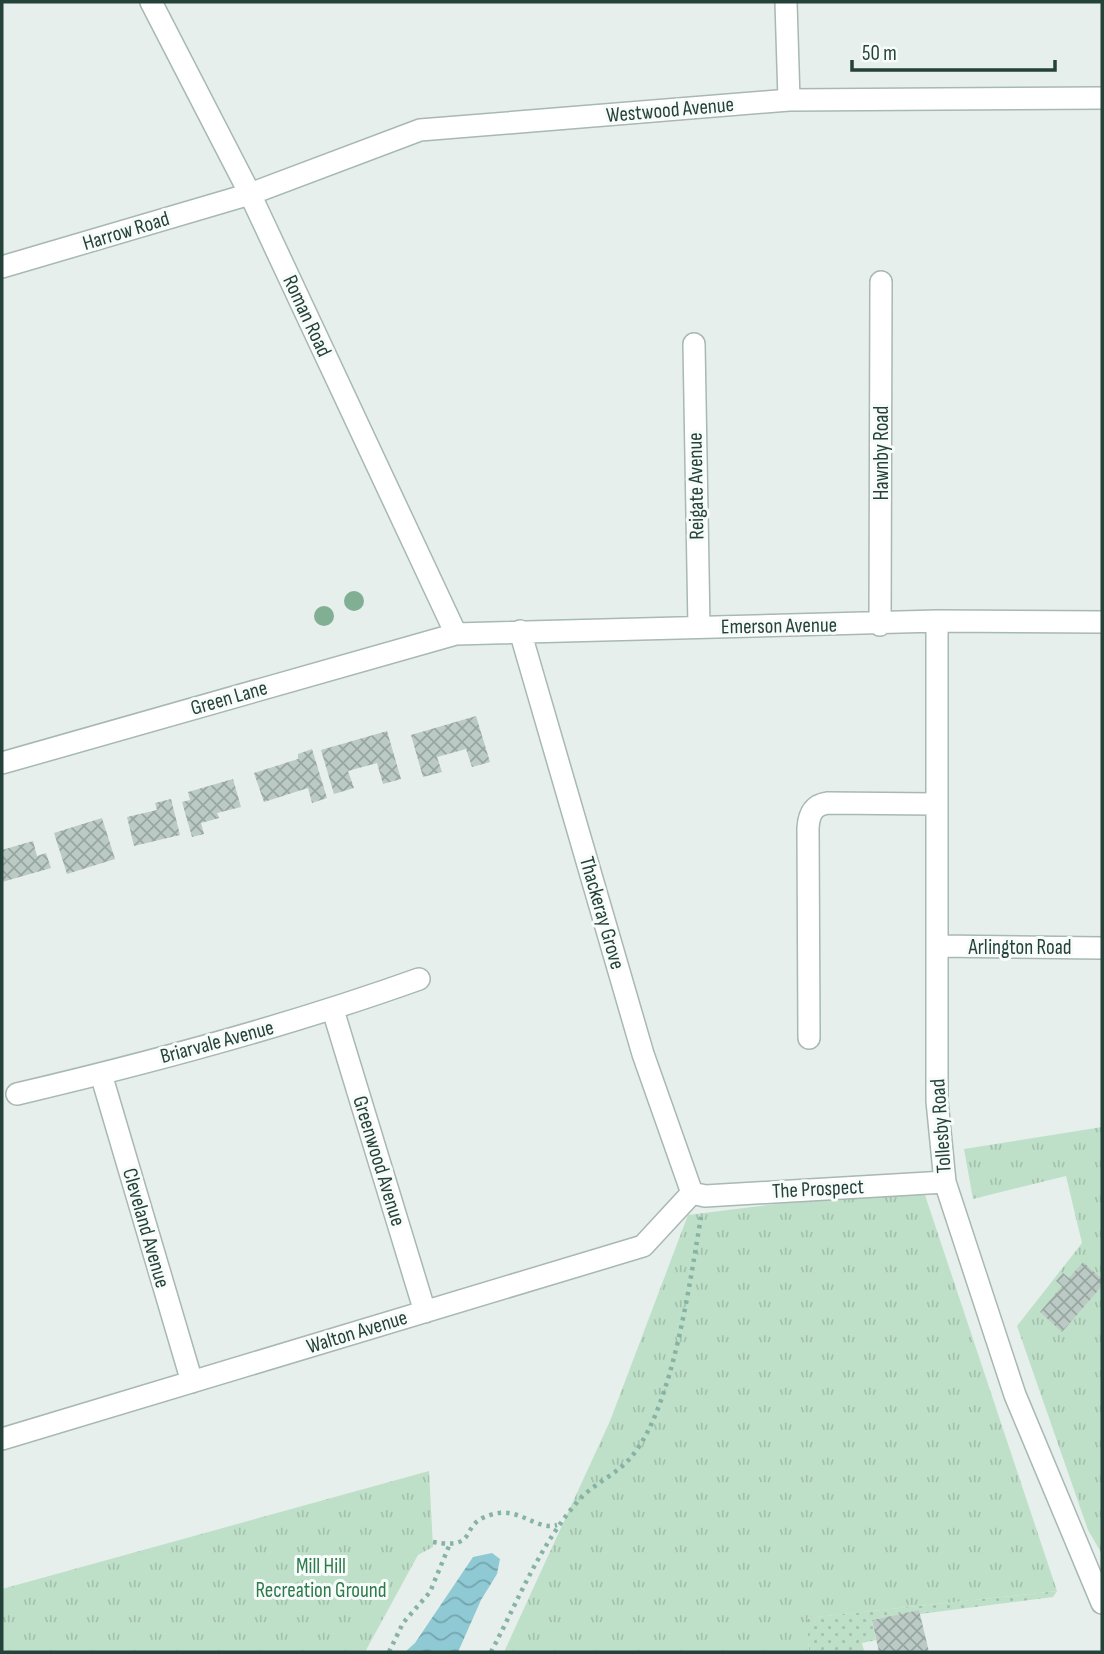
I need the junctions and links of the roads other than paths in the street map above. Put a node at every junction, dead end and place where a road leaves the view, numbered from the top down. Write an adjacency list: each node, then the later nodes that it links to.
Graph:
1 (151, 2): 5 (street, Roman Road)
2 (786, 2): 4 (street)
3 (1102, 98): 4 (street, Westwood Avenue)
4 (789, 100): 5 (street, Westwood Avenue)
5 (250, 194): 6 (street, Harrow Road); 14 (street, Roman Road)
6 (2, 267)
7 (881, 282): 11 (street, Hawnby Road)
8 (694, 344): 12 (street, Reigate Avenue)
9 (937, 621): 10 (street, Emerson Avenue); 11 (street, Emerson Avenue); 16 (street, Tollesby Road)
10 (1102, 622)
11 (880, 625): 12 (street, Emerson Avenue)
12 (699, 627): 13 (street, Emerson Avenue)
13 (520, 631): 14 (street, Emerson Avenue); 25 (street, Thackeray Grove)
14 (456, 634): 15 (street, Green Lane)
15 (2, 763)
16 (935, 804): 17 (street, Tollesby Road); 21 (street)
17 (937, 946): 18 (street, Arlington Road); 24 (street, Tollesby Road)
18 (1102, 948)
19 (419, 978): 20 (street, Briarvale Avenue)
20 (333, 1010): 22 (street, Briarvale Avenue); 26 (street, Greenwood Avenue)
21 (809, 1038)
22 (101, 1074): 23 (street, Briarvale Avenue); 27 (street, Cleveland Avenue)
23 (17, 1094)
24 (945, 1182): 25 (street, The Prospect); 29 (street, Tollesby Road)
25 (699, 1194): 26 (street, Walton Avenue)
26 (425, 1312): 27 (street, Walton Avenue)
27 (192, 1382): 28 (street, Walton Avenue)
28 (2, 1439)
29 (1102, 1603)

